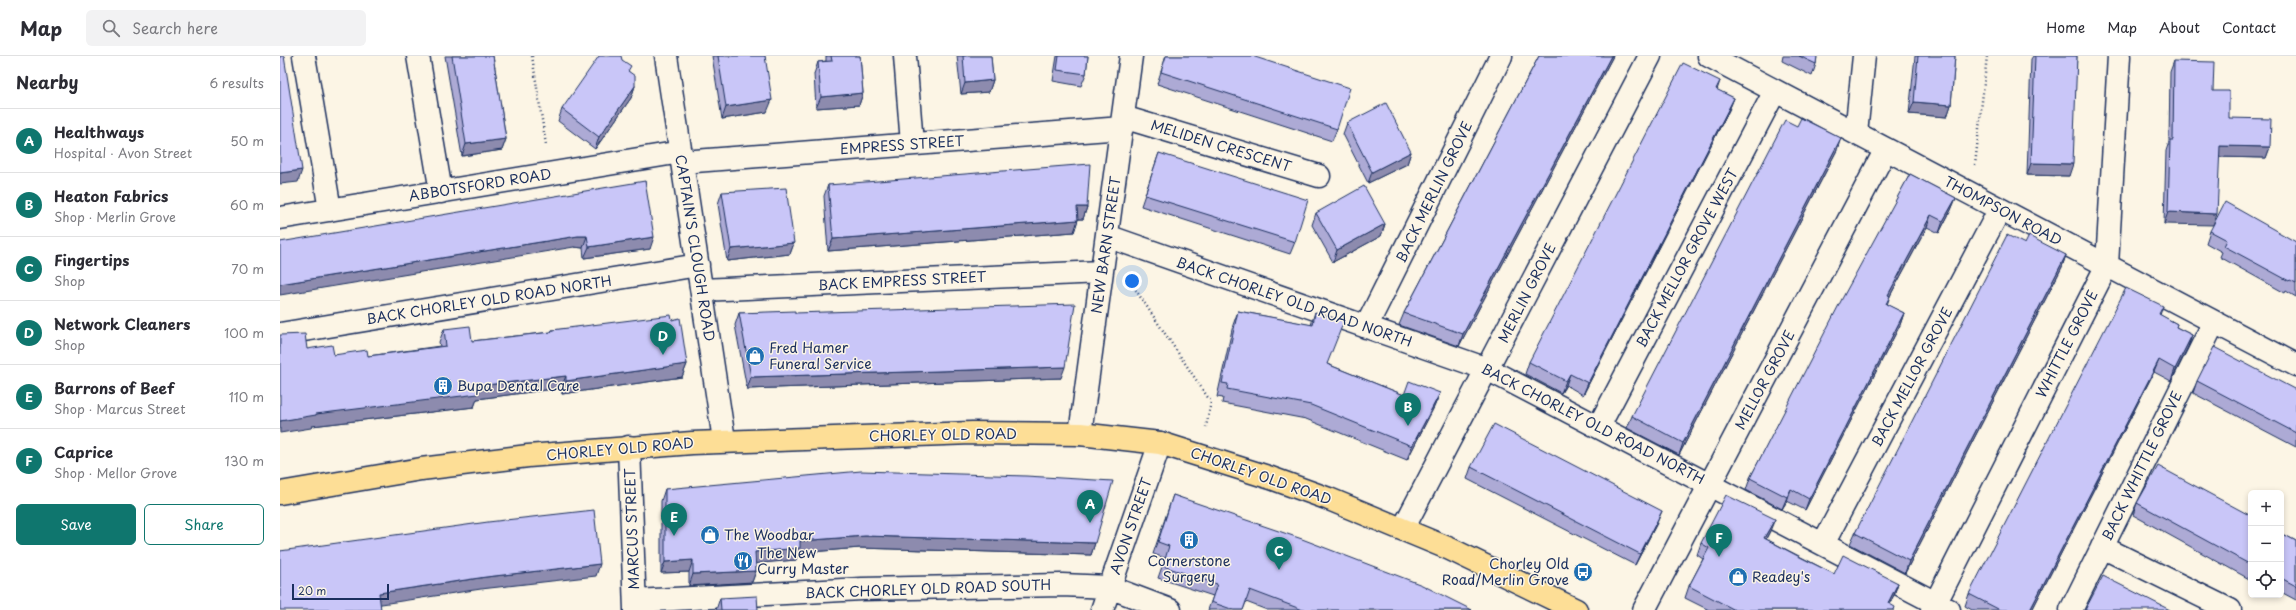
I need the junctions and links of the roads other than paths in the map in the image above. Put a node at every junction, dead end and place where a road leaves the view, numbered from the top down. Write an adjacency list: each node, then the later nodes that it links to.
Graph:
1 (304, 56): 19 (street)
2 (418, 56): 18 (street)
3 (666, 56): 16 (street, CAPTAIN'S CLOUGH ROAD)
4 (905, 56): 14 (street)
5 (1131, 56): 12 (street, NEW BARN STREET)
6 (1501, 56): 28 (street, BACK MERLIN GROVE)
7 (1650, 56): 31 (street, MERLIN GROVE)
8 (1709, 56): 11 (street, THOMPSON ROAD)
9 (1864, 56): 13 (street)
10 (2119, 56): 24 (street, WHITTLE GROVE)
11 (1775, 90): 13 (street, THOMPSON ROAD); 32 (street, BACK MELLOR GROVE WEST)
12 (1122, 122): 14 (street, EMPRESS STREET); 17 (street, MELIDEN CRESCENT); 22 (street, NEW BARN STREET)
13 (1856, 133): 15 (street, THOMPSON ROAD)
14 (912, 144): 16 (street, EMPRESS STREET)
15 (1886, 149): 20 (street, THOMPSON ROAD); 37 (street, MELLOR GROVE)
16 (682, 157): 18 (street, ABBOTSFORD ROAD); 23 (street, CAPTAIN'S CLOUGH ROAD)
17 (1319, 176)
18 (440, 192): 19 (street, ABBOTSFORD ROAD)
19 (330, 210): 21 (street, ABBOTSFORD ROAD)
20 (2000, 210): 24 (street, THOMPSON ROAD); 40 (street, BACK MELLOR GROVE)
21 (280, 218)
22 (1106, 240): 25 (street, NEW BARN STREET); 28 (street, BACK CHORLEY OLD ROAD NORTH)
23 (698, 266): 26 (street, CAPTAIN'S CLOUGH ROAD); 29 (street, BACK CHORLEY OLD ROAD NORTH)
24 (2107, 266): 27 (street, THOMPSON ROAD); 44 (street, WHITTLE GROVE)
25 (1102, 272): 26 (street, BACK EMPRESS STREET); 33 (street, NEW BARN STREET)
26 (702, 290): 34 (street, CAPTAIN'S CLOUGH ROAD)
27 (2214, 322): 30 (street, THOMPSON ROAD); 41 (street, BACK WHITTLE GROVE)
28 (1366, 327): 31 (street, BACK CHORLEY OLD ROAD NORTH)
29 (280, 334)
30 (2296, 365)
31 (1487, 369): 32 (street, BACK CHORLEY OLD ROAD NORTH); 39 (street, MERLIN GROVE)
32 (1600, 426): 37 (street, BACK CHORLEY OLD ROAD NORTH)
33 (1080, 434): 34 (main road, CHORLEY OLD ROAD); 35 (main road, CHORLEY OLD ROAD)
34 (724, 440): 36 (main road, CHORLEY OLD ROAD)
35 (1160, 442): 39 (main road, CHORLEY OLD ROAD); 42 (street, AVON STREET)
36 (630, 447): 38 (main road, CHORLEY OLD ROAD); 43 (street, MARCUS STREET)
37 (1710, 484): 40 (street, BACK CHORLEY OLD ROAD NORTH); 48 (street, MELLOR GROVE)
38 (280, 493)
39 (1404, 529): 47 (main road, CHORLEY OLD ROAD)
40 (1823, 544): 44 (street, BACK CHORLEY OLD ROAD NORTH)
41 (2102, 548): 49 (street, BACK WHITTLE GROVE); 50 (street)
42 (1109, 587): 43 (street, BACK CHORLEY OLD ROAD SOUTH); 45 (street, AVON STREET); 46 (street, BACK CHORLEY OLD ROAD SOUTH)
43 (635, 605)
44 (1939, 608)
45 (1102, 610)
46 (1170, 610)
47 (1576, 610)
48 (1644, 610)
49 (2071, 610)
50 (2230, 610)

